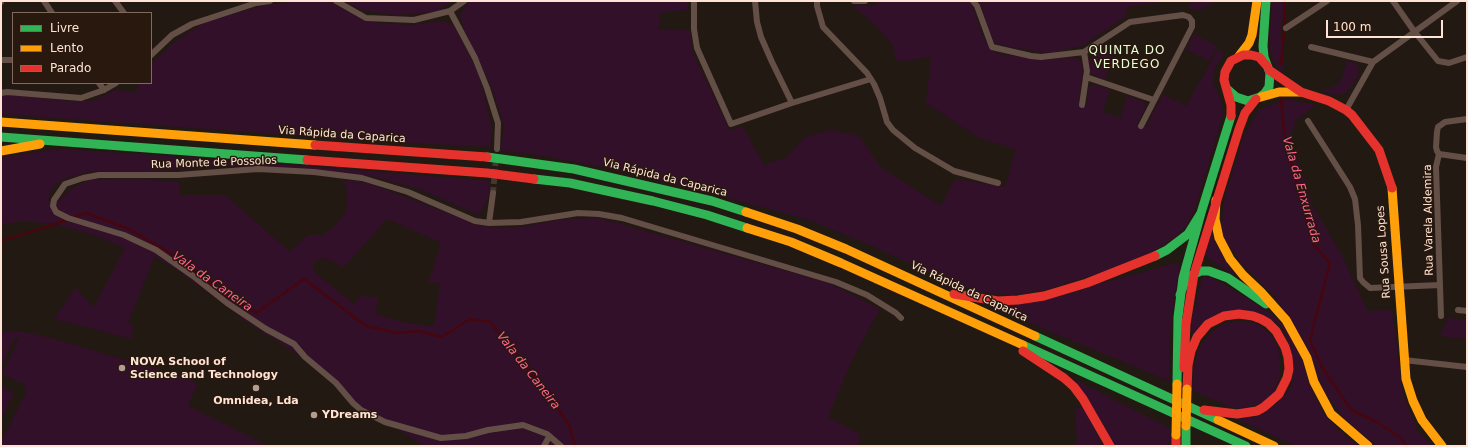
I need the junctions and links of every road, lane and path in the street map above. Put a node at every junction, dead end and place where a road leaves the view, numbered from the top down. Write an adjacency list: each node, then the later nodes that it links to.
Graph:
1 (44, 1): 18 (street)
2 (115, 1): 19 (street)
3 (270, 1): 24 (street)
4 (336, 1): 17 (street)
5 (464, 1): 17 (street)
6 (694, 1): 41 (street)
7 (755, 1): 41 (street)
8 (817, 1): 32 (street)
9 (854, 1): 10 (street)
10 (865, 1)
11 (973, 1): 23 (street)
12 (1257, 1): 25 (main road)
13 (1266, 1): 30 (main road)
14 (1327, 1): 20 (street)
15 (1393, 1): 21 (street)
16 (1457, 1): 21 (street)
17 (450, 11): 50 (street)
18 (51, 12)
19 (123, 12)
20 (1286, 28)
21 (1414, 31): 26 (street); 29 (street)
22 (1311, 47): 29 (street)
23 (1084, 52): 31 (street); 40 (street)
24 (152, 53)
25 (1239, 56): 30 (main road); 35 (main road)
26 (1467, 57)
27 (1, 60): 28 (street)
28 (12, 60)
29 (1373, 62): 43 (street)
30 (1268, 68): 37 (main road, Rua Sousa Lopes); 39 (main road)
31 (1086, 77): 40 (street); 42 (street)
32 (871, 80): 41 (street); 54 (street)
33 (100, 84): 36 (street)
34 (114, 84): 36 (street)
35 (1227, 88): 39 (main road); 57 (main road)
36 (104, 90): 38 (street)
37 (1301, 92): 39 (main road, Rua Sousa Lopes); 43 (main road, Rua Sousa Lopes)
38 (1, 93)
39 (1258, 98): 56 (main road)
40 (1154, 100): 47 (street)
41 (792, 103)
42 (1082, 105)
43 (1346, 110): 61 (main road, Rua Sousa Lopes)
44 (1467, 119): 52 (street, Rua Varela Aldemira)
45 (1308, 121): 61 (street, Rua Varela Aldemira)
46 (1, 122): 62 (main road, Via Rápida da Caparica)
47 (1141, 126)
48 (1, 137): 49 (main road)
49 (54, 141): 51 (main road); 69 (main road)
50 (497, 149)
51 (1, 151)
52 (1439, 154): 53 (street); 60 (street, Rua Varela Aldemira)
53 (1467, 158)
54 (998, 183)
55 (493, 193): 58 (street)
56 (1216, 200): 59 (main road); 66 (main road)
57 (1201, 213): 62 (main road); 63 (main road)
58 (489, 223): 68 (street, Rua Monte de Possolos); 75 (street, Rua Monte de Possolos)
59 (1194, 274): 63 (main road); 66 (main road); 72 (main road)
60 (1440, 285): 61 (street, Rua Varela Aldemira); 67 (street, Rua Varela Aldemira)
61 (1399, 287): 70 (main road, Rua Sousa Lopes)
62 (941, 292): 73 (main road, Via Rápida da Caparica)
63 (1180, 295): 72 (main road)
64 (1458, 310): 65 (street)
65 (1467, 310)
66 (1281, 315): 84 (main road)
67 (1441, 316)
68 (901, 318)
69 (992, 332): 74 (main road); 79 (main road)
70 (1404, 360): 71 (street); 85 (main road, Rua Sousa Lopes)
71 (1467, 367)
72 (1183, 387): 73 (main road); 76 (main road, bridge); 80 (main road, bridge)
73 (1193, 409): 83 (main road, Via Rápida da Caparica)
74 (1204, 428): 81 (main road); 82 (main road)
75 (550, 437): 77 (street); 78 (street)
76 (1186, 443)
77 (544, 446)
78 (561, 446)
79 (1110, 446)
80 (1176, 446)
81 (1232, 446)
82 (1246, 446)
83 (1274, 446)
84 (1368, 446)
85 (1442, 446)

